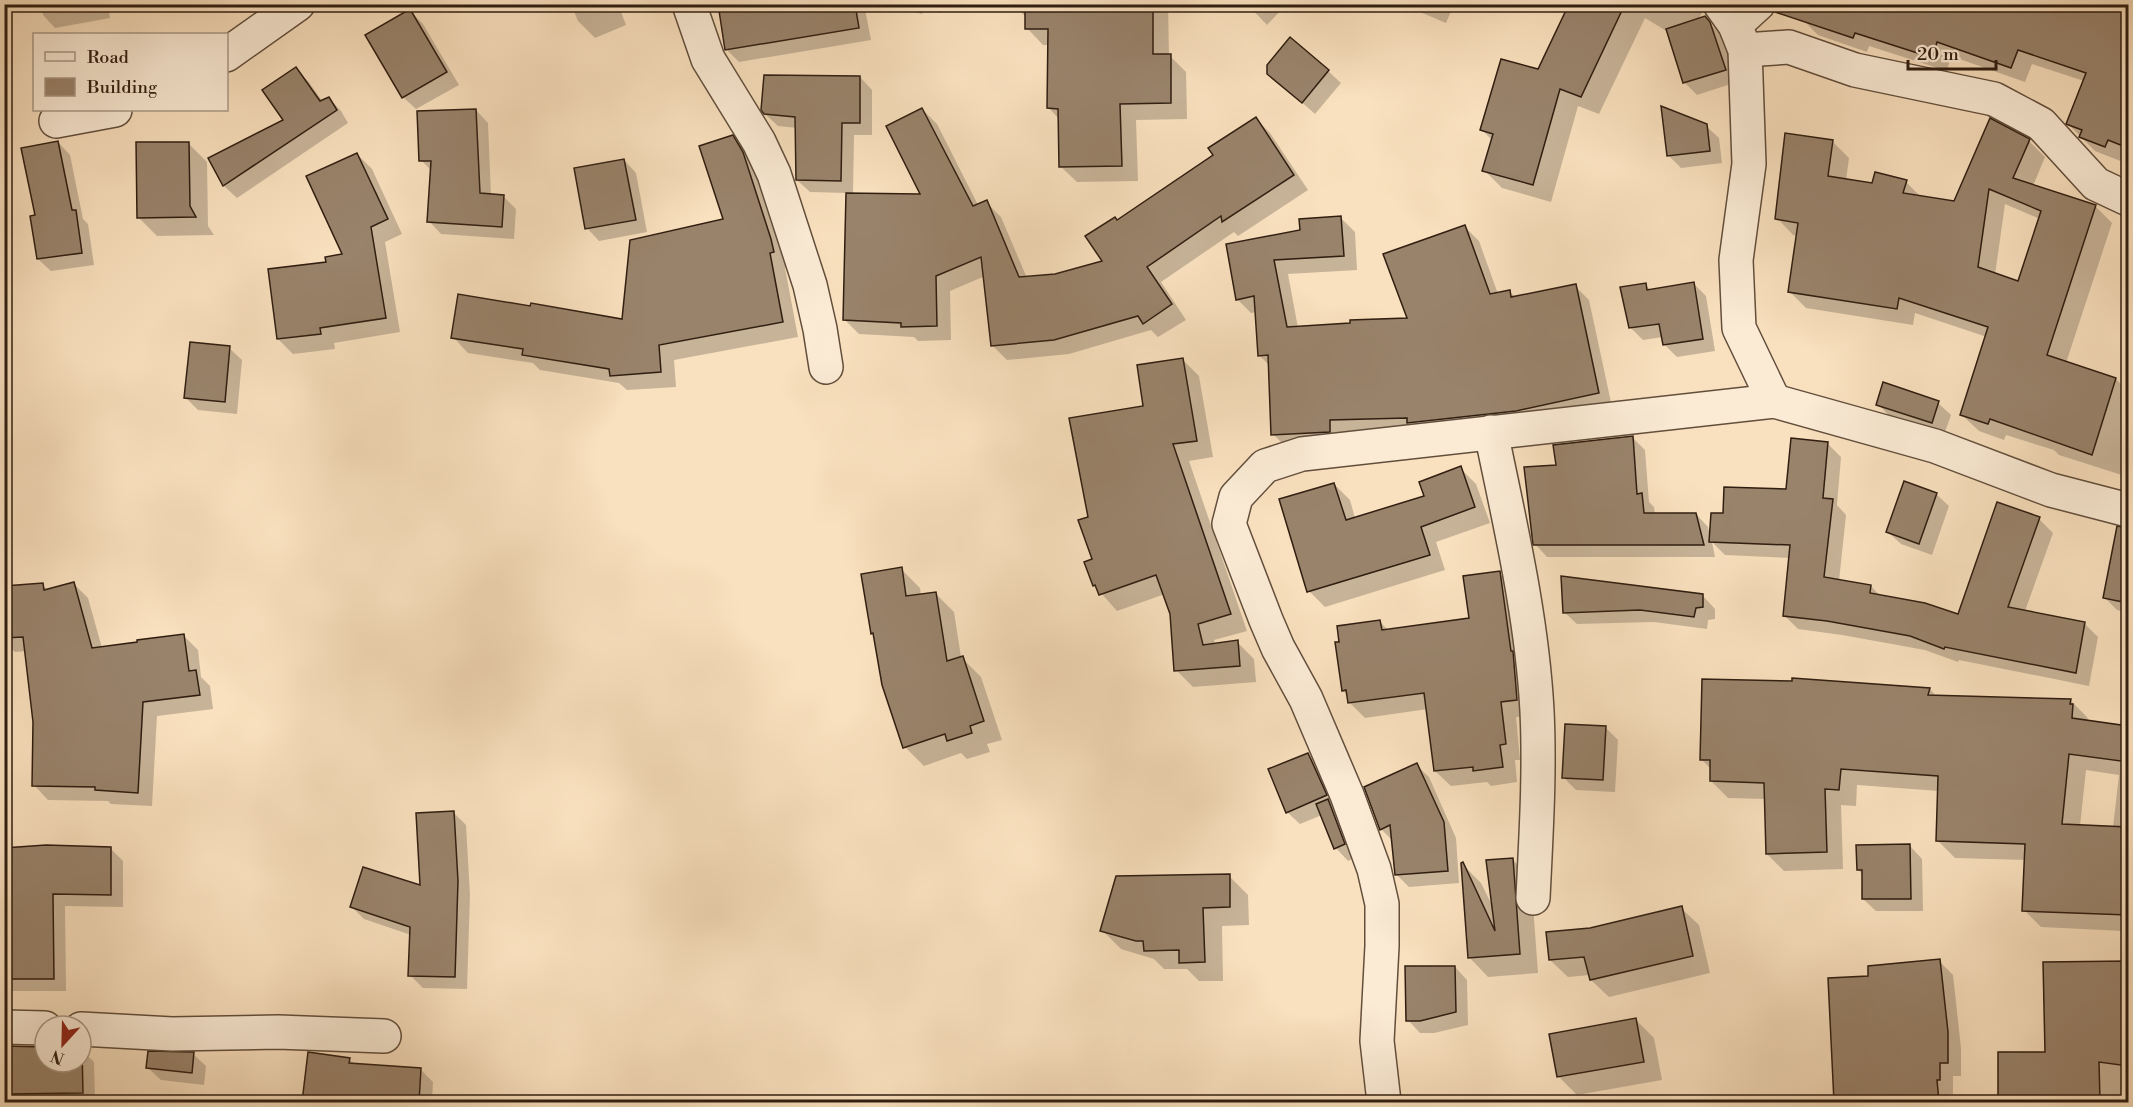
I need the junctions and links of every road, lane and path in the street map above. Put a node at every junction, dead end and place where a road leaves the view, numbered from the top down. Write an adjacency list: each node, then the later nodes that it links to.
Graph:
1 (298, 4): 4 (street)
2 (689, 4): 8 (street)
3 (1739, 21): 7 (street); 9 (street)
4 (228, 54)
5 (110, 111): 6 (street)
6 (56, 121)
7 (2128, 199)
8 (826, 367)
9 (1774, 401): 10 (street); 11 (street)
10 (1491, 432): 12 (street); 17 (street)
11 (2128, 510)
12 (1533, 898)
13 (4, 1027): 14 (street)
14 (33, 1028)
15 (93, 1030): 16 (street)
16 (384, 1036)
17 (1384, 1102)

